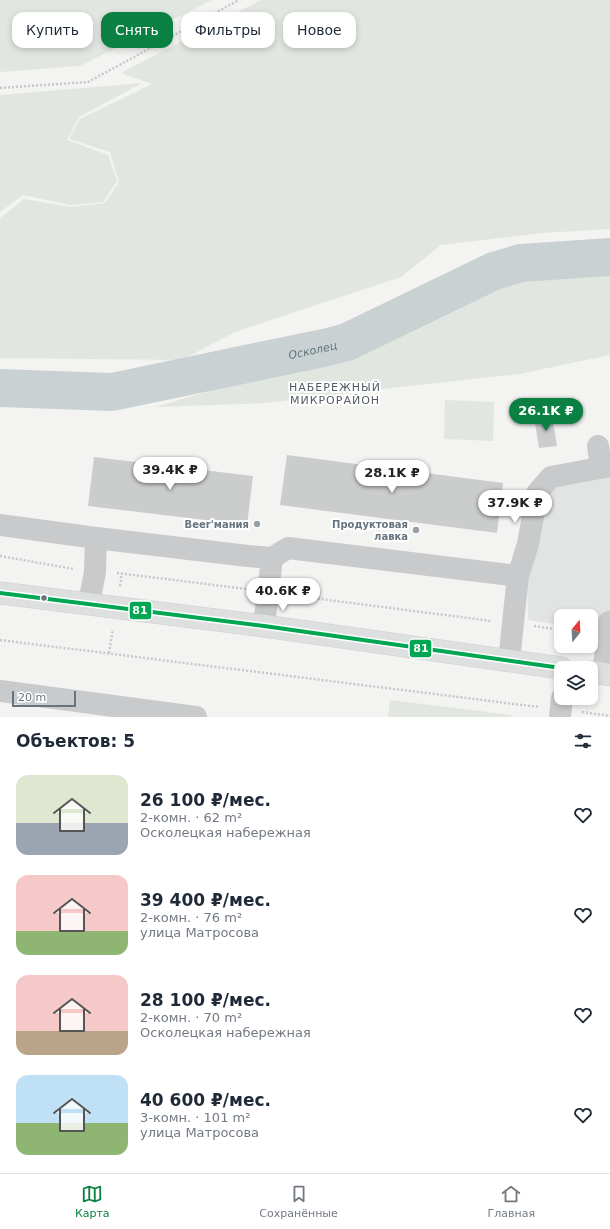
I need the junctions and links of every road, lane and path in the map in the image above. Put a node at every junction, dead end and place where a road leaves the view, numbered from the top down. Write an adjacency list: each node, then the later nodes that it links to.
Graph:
1 (238, 0): 2 (path)
2 (0, 88)
3 (603, 460): 7 (street)
4 (0, 525): 5 (street)
5 (96, 538): 6 (street); 9 (street)
6 (272, 558): 7 (street); 12 (street)
7 (518, 576): 11 (street)
8 (0, 593): 9 (main road)
9 (89, 603): 12 (main road)
10 (609, 622): 17 (street)
11 (514, 624): 13 (path); 15 (street)
12 (264, 626): 15 (main road)
13 (554, 629)
14 (0, 640): 19 (path)
15 (508, 661): 16 (main road)
16 (554, 667)
17 (601, 673)
18 (0, 691): 21 (street)
19 (561, 708): 20 (path)
20 (610, 716)
21 (196, 717)

